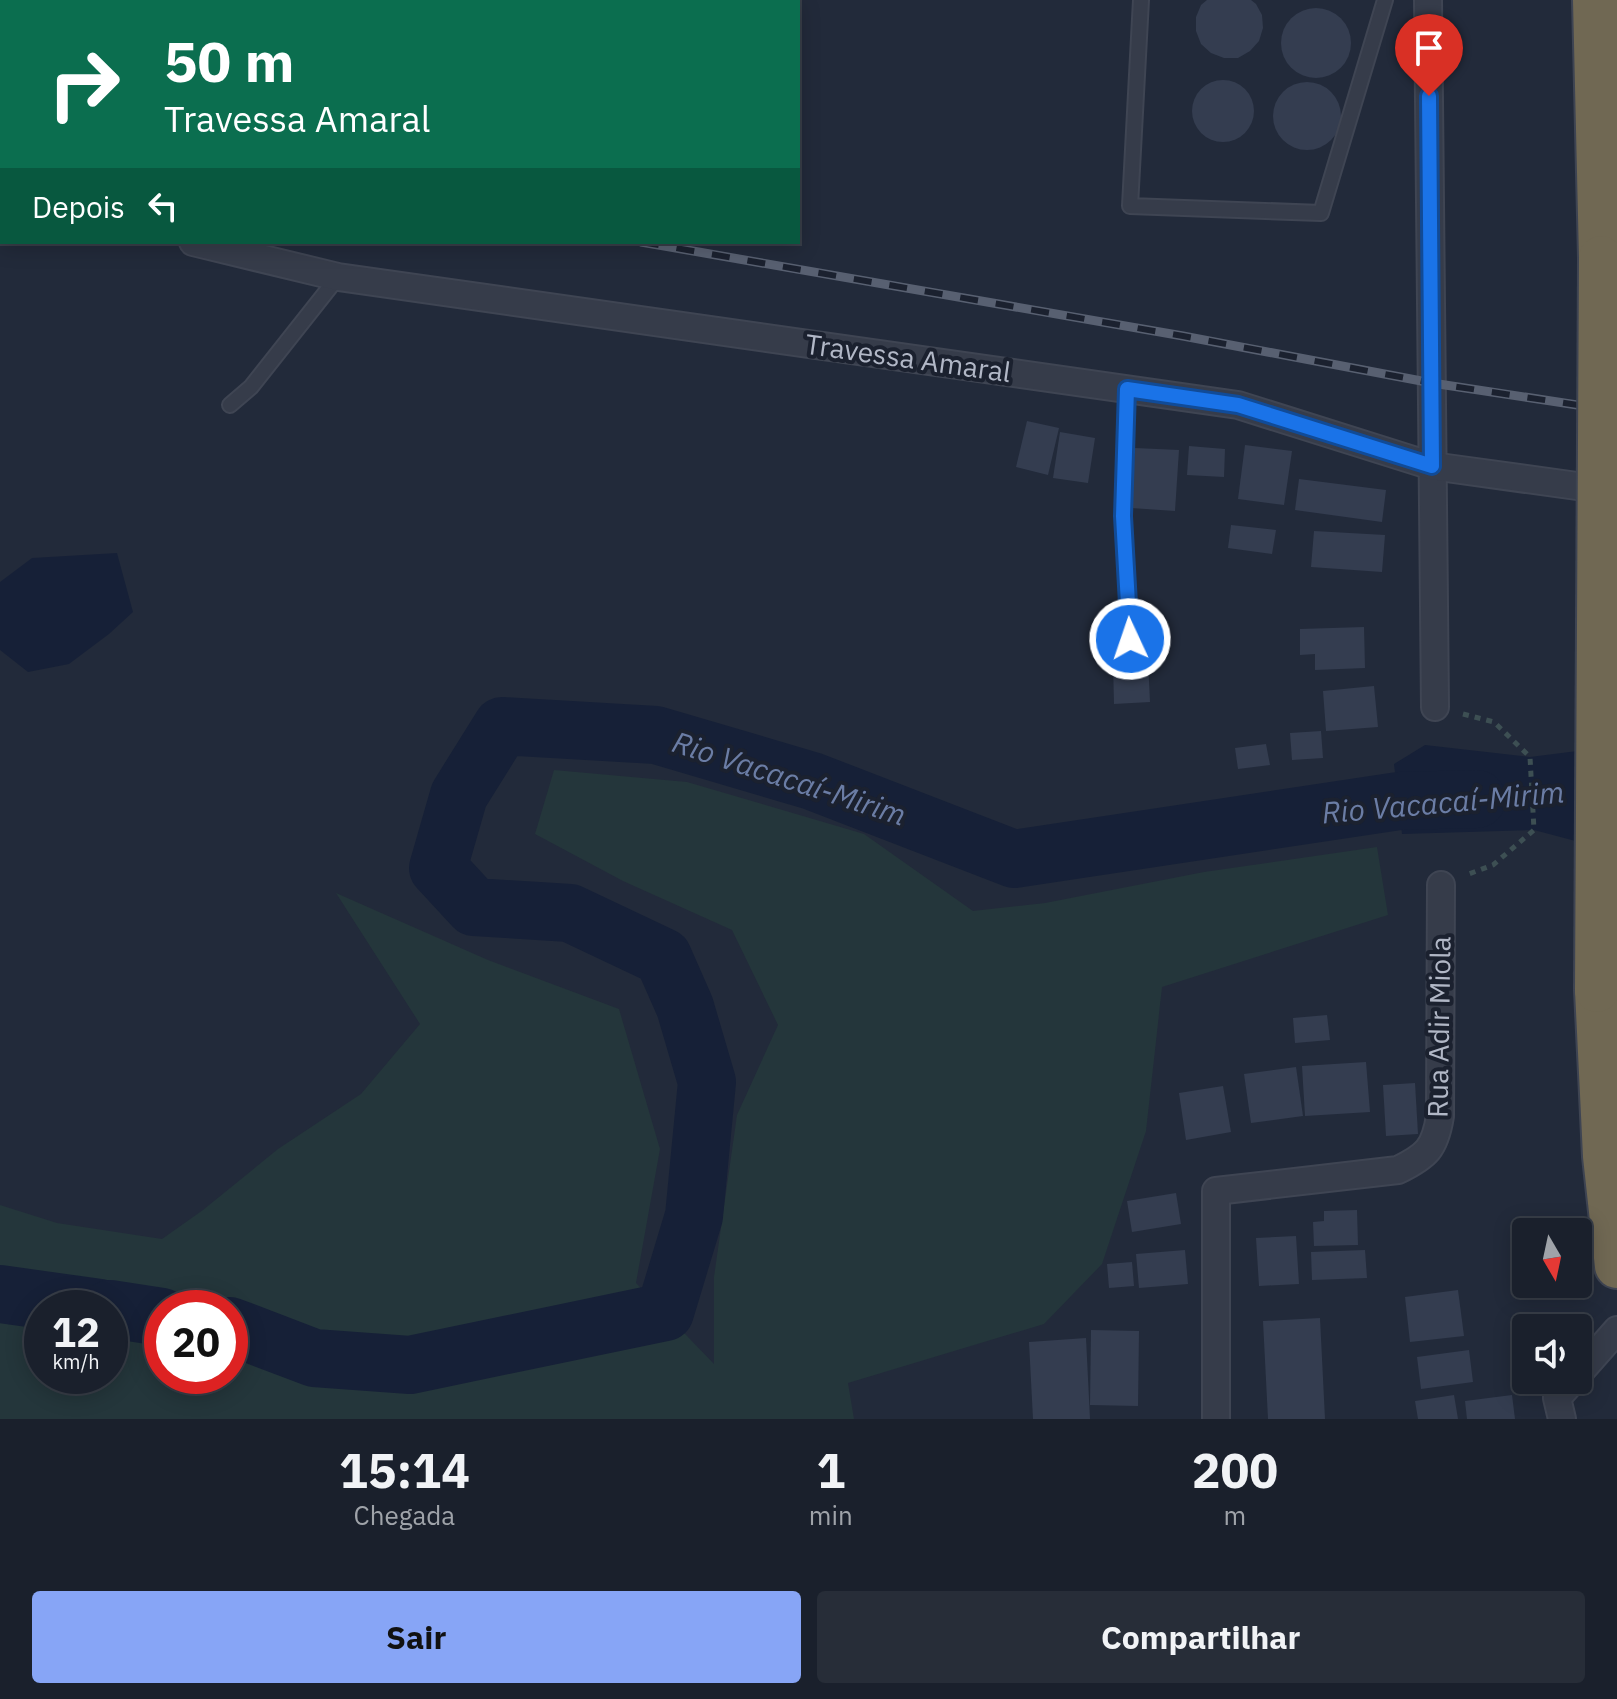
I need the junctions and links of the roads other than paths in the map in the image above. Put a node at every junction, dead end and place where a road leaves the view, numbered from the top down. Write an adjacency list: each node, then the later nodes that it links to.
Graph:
1 (1141, 0): 2 (lane)
2 (1385, 0)
3 (1428, 0): 9 (street)
4 (1595, 0): 14 (highway, bridge)
5 (201, 244): 6 (street, Travessa Amaral)
6 (338, 277): 7 (street, Travessa Amaral); 8 (lane)
7 (1127, 389): 9 (street, Travessa Amaral); 11 (lane)
8 (230, 405)
9 (1432, 466): 10 (street, Travessa Amaral); 12 (street)
10 (1617, 491)
11 (1130, 639)
12 (1435, 707)
13 (1441, 885): 18 (street, Rua Adir Miola)
14 (1617, 1266)
15 (1617, 1330): 16 (street)
16 (1592, 1358)
17 (1561, 1394): 19 (street)
18 (1216, 1419)
19 (1562, 1419)

